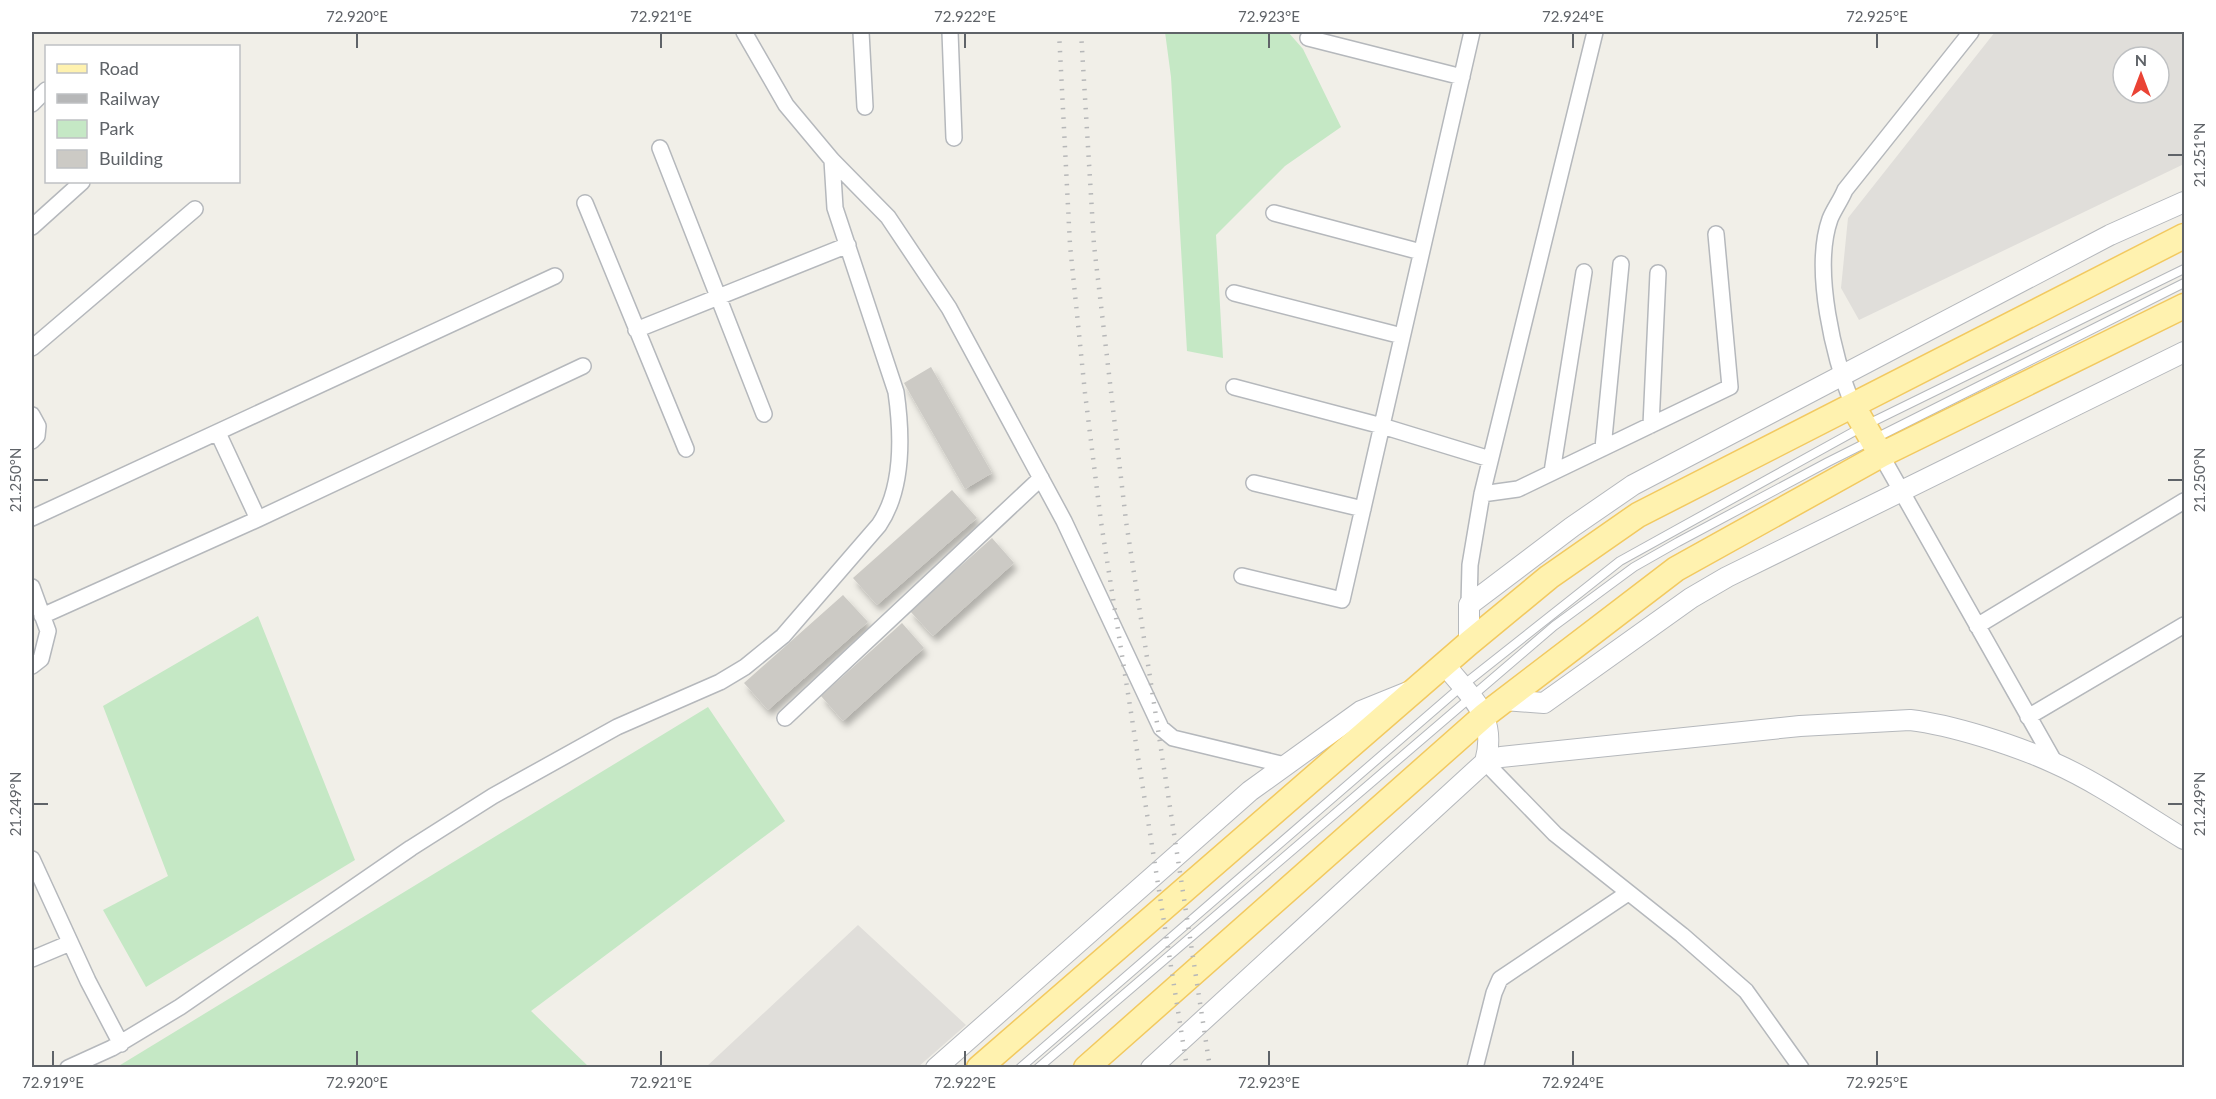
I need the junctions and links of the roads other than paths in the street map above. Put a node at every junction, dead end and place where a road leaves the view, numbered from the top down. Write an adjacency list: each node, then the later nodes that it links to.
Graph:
1 (744, 32): 14 (street)
2 (861, 32): 11 (street)
3 (950, 32): 12 (street)
4 (1472, 32): 8 (street)
5 (1595, 32): 50 (street)
6 (1971, 32): 39 (street)
7 (1308, 38): 8 (street)
8 (1461, 77): 24 (street)
9 (45, 91): 10 (street)
10 (32, 104)
11 (865, 107)
12 (954, 138)
13 (660, 148): 32 (street)
14 (832, 160): 23 (street); 52 (street)
15 (81, 183): 20 (street)
16 (2184, 202): 39 (street)
17 (585, 203): 34 (street)
18 (195, 209): 36 (street)
19 (1274, 213): 24 (street)
20 (32, 227)
21 (1716, 234): 43 (street)
22 (2184, 236): 45 (main road)
23 (848, 245): 32 (street); 82 (street)
24 (1421, 252): 35 (street)
25 (1621, 264): 48 (street)
26 (2184, 269): 45 (lane)
27 (1584, 272): 51 (street)
28 (1658, 273): 43 (street)
29 (555, 276): 46 (street)
30 (2184, 283): 45 (lane)
31 (1234, 293): 35 (street)
32 (716, 298): 34 (street); 41 (street)
33 (2184, 306): 45 (main road)
34 (636, 330): 49 (street)
35 (1402, 336): 44 (street)
36 (32, 348)
37 (2184, 351): 54 (street)
38 (583, 366): 59 (street)
39 (1842, 377): 45 (street); 62 (street)
40 (1234, 387): 44 (street)
41 (764, 414)
42 (32, 415): 47 (street)
43 (1651, 425): 48 (street)
44 (1382, 426): 50 (street); 57 (street)
45 (1868, 432): 54 (street); 66 (main road); 70 (lane); 70 (lane); 71 (main road)
46 (218, 433): 58 (street); 59 (street)
47 (32, 441)
48 (1603, 448): 51 (street)
49 (686, 449)
50 (1490, 459): 55 (street)
51 (1552, 472): 55 (street)
52 (1041, 478): 73 (street); 76 (street)
53 (1254, 483): 57 (street)
54 (1901, 491): 65 (street); 71 (street)
55 (1482, 494): 62 (street)
56 (2184, 501): 65 (street)
57 (1363, 509): 60 (street)
58 (32, 518)
59 (258, 519): 63 (street)
60 (1242, 576)
61 (32, 587): 63 (street)
62 (1469, 605): 66 (street)
63 (42, 616): 68 (street)
64 (2184, 625): 72 (street)
65 (1977, 626): 72 (street)
66 (1468, 643): 67 (main road)
67 (1445, 665): 69 (main road); 70 (street)
68 (32, 666)
69 (1418, 688): 76 (street); 85 (main road)
70 (1472, 700): 71 (main road); 74 (street); 86 (lane); 87 (lane); 88 (main road)
71 (1504, 700)
72 (2028, 717): 75 (street)
73 (784, 718)
74 (1485, 762): 75 (street); 79 (street); 89 (street)
75 (2055, 763): 77 (street)
76 (1285, 765): 84 (street)
77 (2184, 838)
78 (32, 859): 80 (street)
79 (1628, 893): 90 (street); 91 (street)
80 (70, 943): 81 (street); 82 (street)
81 (32, 959)
82 (121, 1044): 83 (street)
83 (68, 1068)
84 (936, 1068)
85 (979, 1068)
86 (1020, 1068)
87 (1038, 1068)
88 (1086, 1068)
89 (1151, 1068)
90 (1475, 1068)
91 (1801, 1068)

